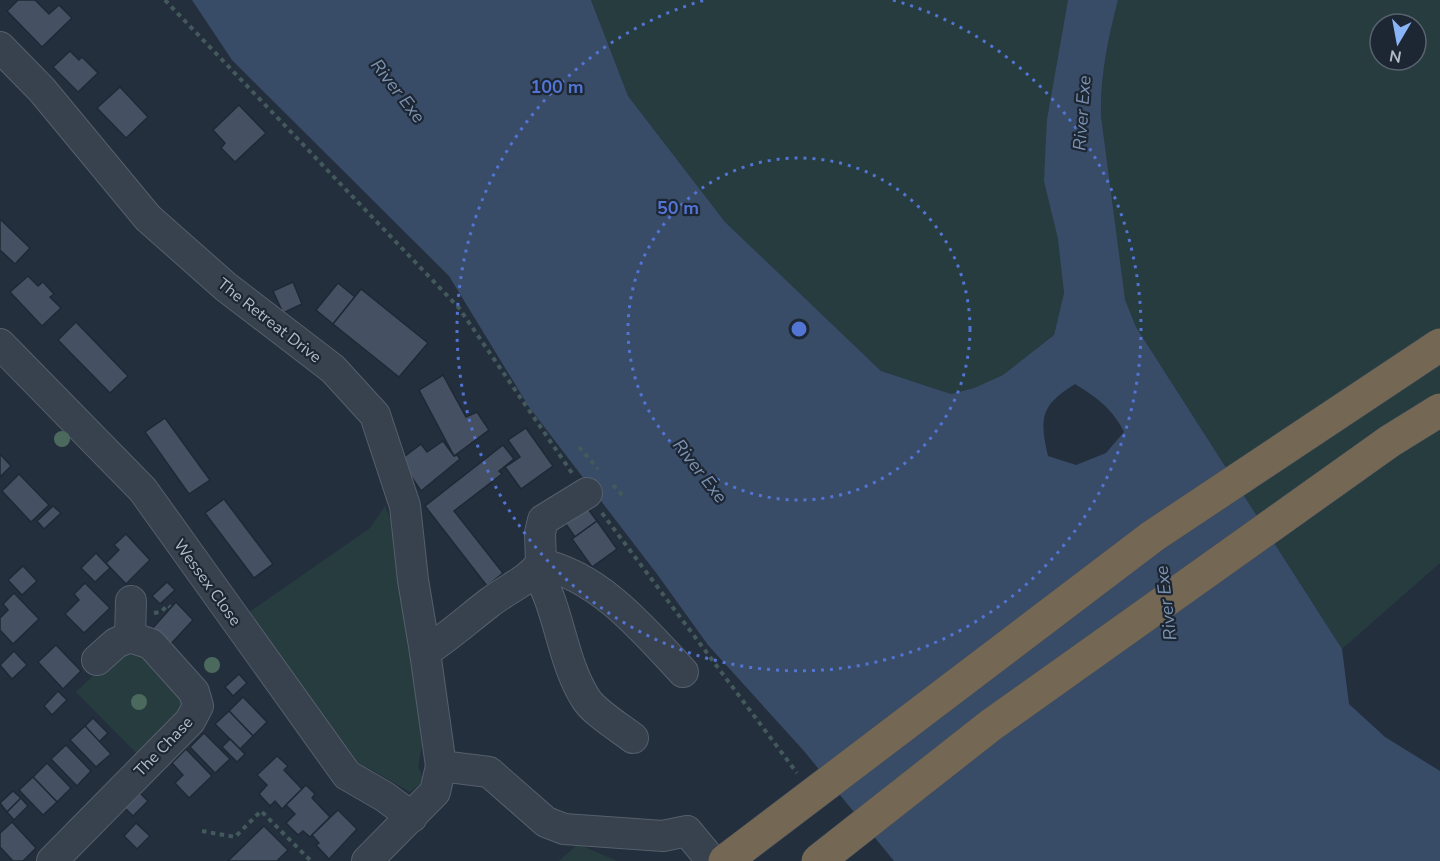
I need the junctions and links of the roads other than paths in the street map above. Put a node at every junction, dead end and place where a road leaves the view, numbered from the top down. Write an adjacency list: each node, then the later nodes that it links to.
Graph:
1 (0, 47): 9 (street, The Retreat Drive)
2 (0, 344): 14 (street, Wessex Close)
3 (1440, 345): 18 (highway, bridge)
4 (1440, 410): 19 (highway, bridge)
5 (587, 493): 6 (street)
6 (538, 567): 9 (street); 11 (street); 12 (street)
7 (131, 601): 8 (street)
8 (130, 637): 10 (street); 15 (street, The Chase)
9 (426, 652): 13 (street, The Retreat Drive)
10 (97, 660)
11 (683, 672)
12 (633, 738)
13 (441, 766): 14 (street, The Retreat Drive); 17 (street)
14 (412, 817): 16 (street, The Retreat Drive)
15 (52, 861)
16 (367, 861)
17 (712, 861)
18 (725, 861)
19 (818, 861)

